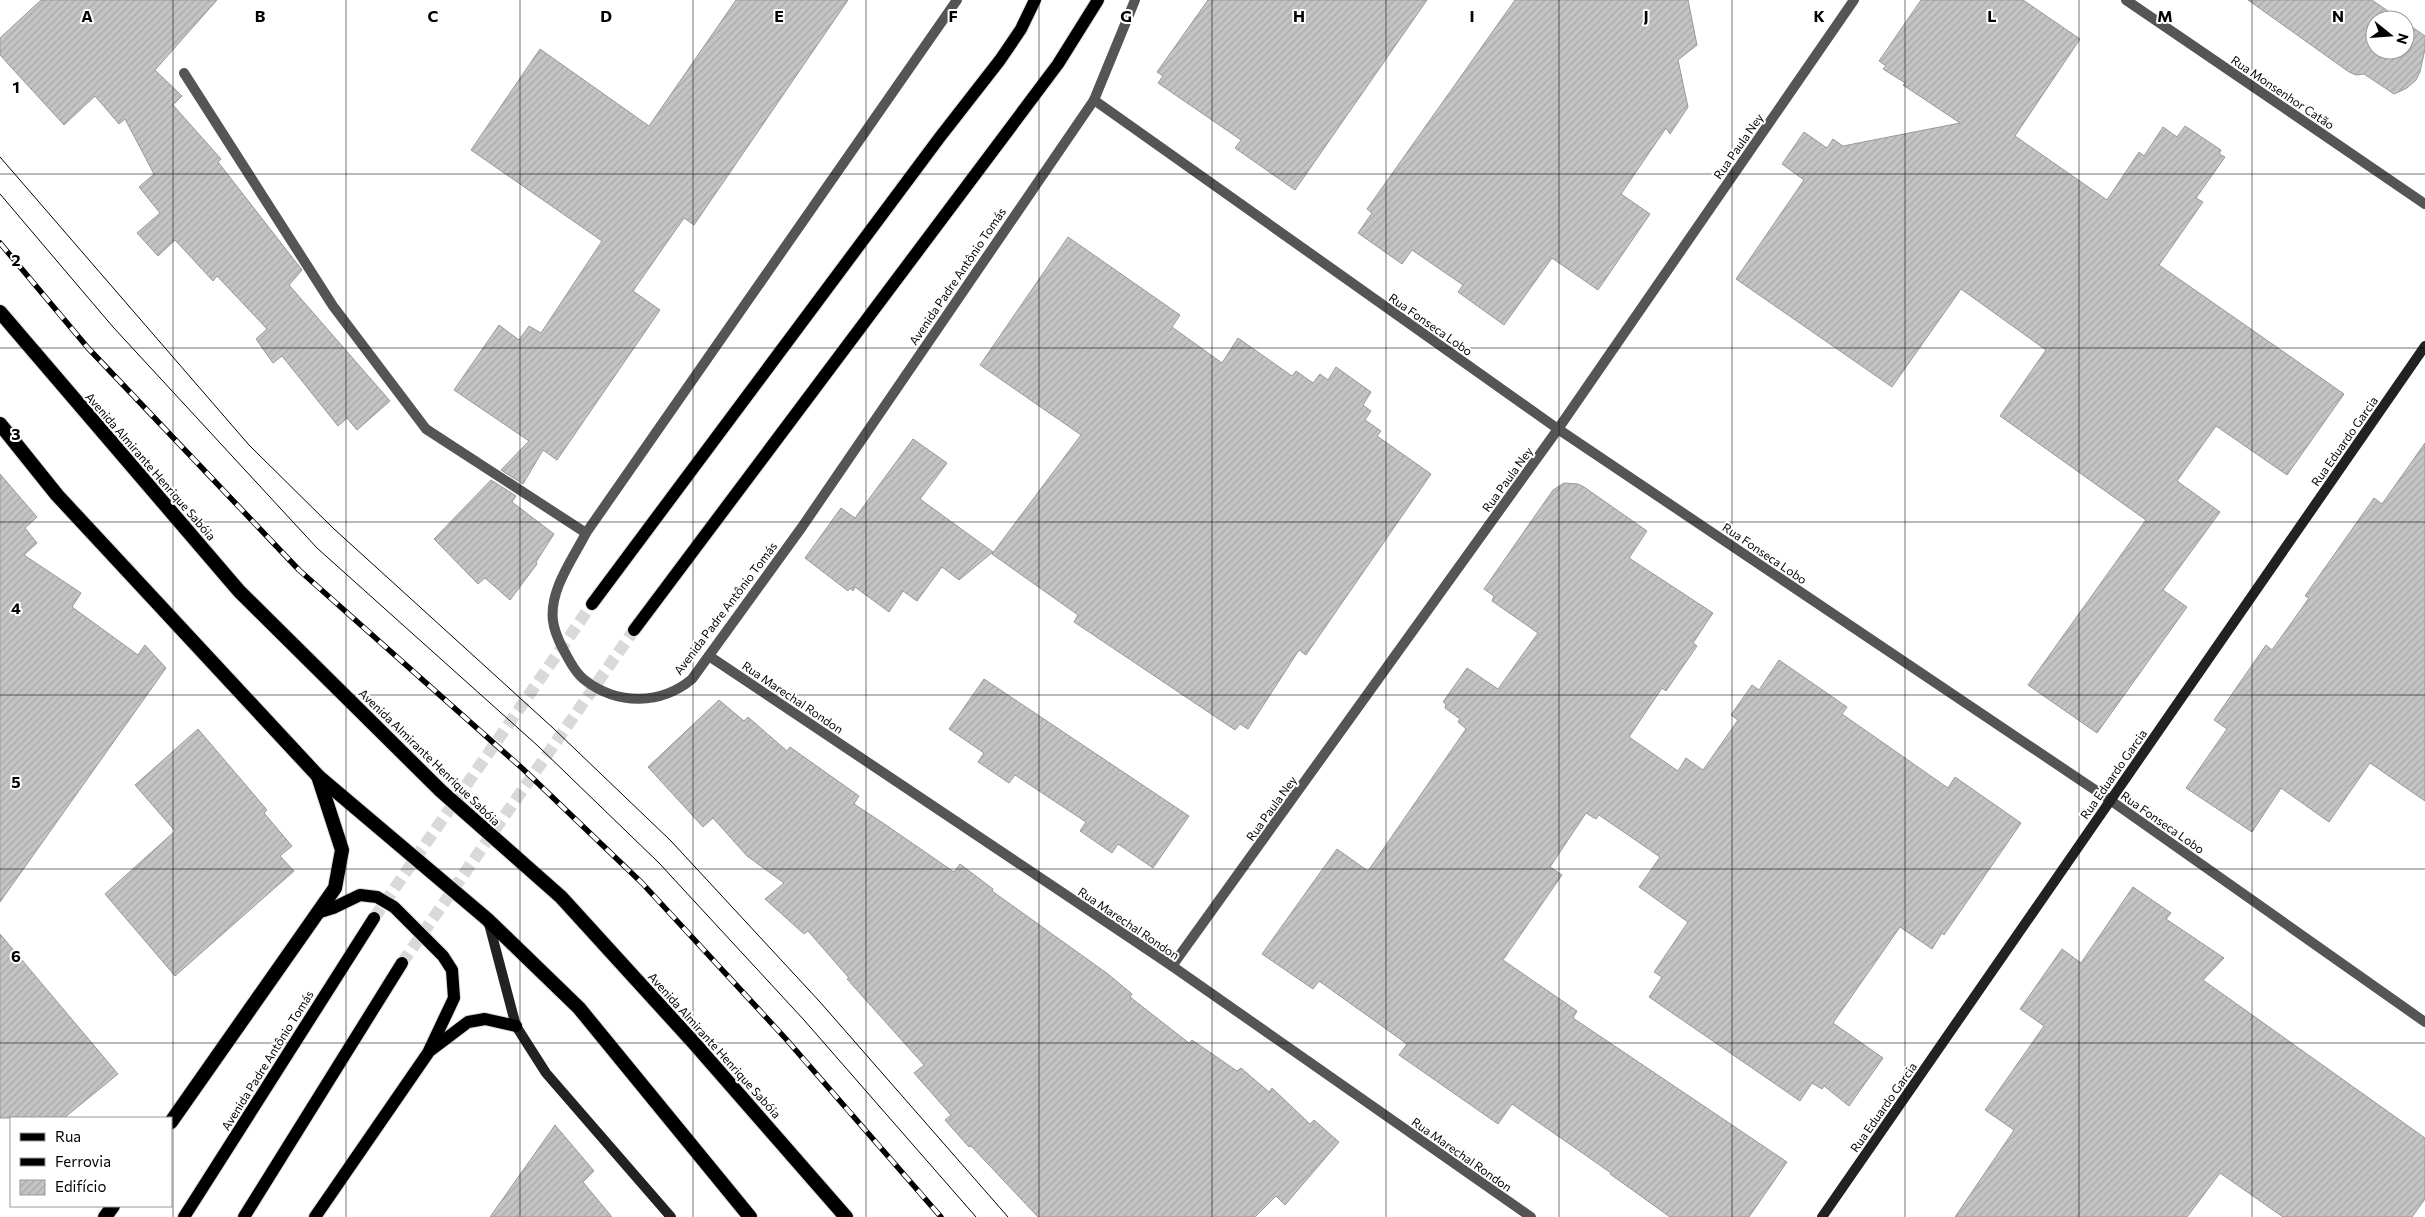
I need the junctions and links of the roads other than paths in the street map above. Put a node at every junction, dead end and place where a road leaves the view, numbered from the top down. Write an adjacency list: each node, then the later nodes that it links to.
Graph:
1 (1035, 0): 15 (main road)
2 (1098, 0): 16 (main road)
3 (1135, 0): 8 (street, Avenida Padre Antônio Tomás)
4 (1854, 0): 13 (street, Rua Paula Ney)
5 (2126, 0): 9 (street, Rua Monsenhor Catão)
6 (953, 1): 14 (street, Avenida Padre Antônio Tomás)
7 (184, 73): 14 (street)
8 (1094, 100): 13 (street, Rua Fonseca Lobo); 17 (street, Avenida Padre Antônio Tomás)
9 (2425, 204)
10 (0, 312): 34 (highway, Avenida Almirante Henrique Sabóia)
11 (2425, 346): 19 (main road, Rua Eduardo Garcia)
12 (0, 424): 18 (highway)
13 (1558, 429): 19 (street, Rua Fonseca Lobo); 24 (street, Rua Paula Ney)
14 (586, 533): 17 (street, Avenida Padre Antônio Tomás)
15 (592, 604)
16 (634, 630)
17 (709, 656): 24 (street, Rua Marechal Rondon)
18 (318, 776): 20 (highway); 22 (highway)
19 (2110, 800): 25 (street, Rua Fonseca Lobo); 36 (main road, Rua Eduardo Garcia)
20 (317, 913): 27 (main road); 28 (highway)
21 (374, 918): 29 (main road, Avenida Padre Antônio Tomás)
22 (487, 919): 26 (main road); 33 (highway)
23 (402, 963): 30 (main road)
24 (1172, 966): 35 (street, Rua Marechal Rondon)
25 (2425, 1022)
26 (516, 1026): 27 (main road); 32 (main road)
27 (428, 1053): 31 (main road)
28 (172, 1121)
29 (184, 1217)
30 (244, 1217)
31 (315, 1217)
32 (671, 1217)
33 (750, 1217)
34 (846, 1217)
35 (1531, 1217)
36 (1822, 1217)

